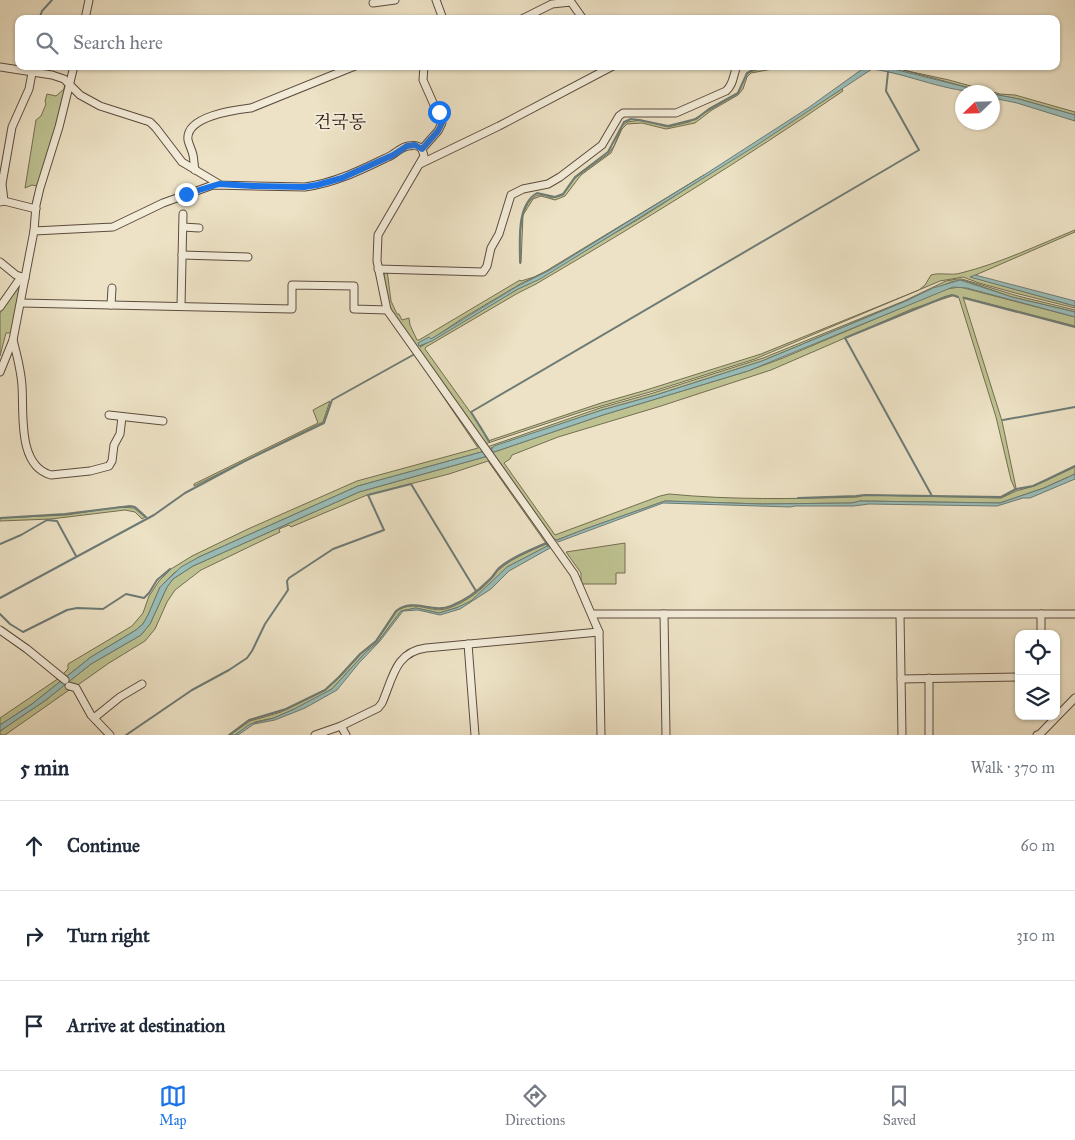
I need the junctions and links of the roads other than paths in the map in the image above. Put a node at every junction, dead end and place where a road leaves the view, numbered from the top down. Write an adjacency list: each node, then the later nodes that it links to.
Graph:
1 (89, 0): 5 (street)
2 (395, 0): 4 (street)
3 (436, 0): 6 (street)
4 (373, 2)
5 (86, 15)
6 (442, 15)
7 (530, 15): 8 (street)
8 (580, 15)
9 (0, 67): 10 (street)
10 (15, 68)
11 (22, 70): 17 (street)
12 (73, 70): 18 (street)
13 (345, 70): 21 (street)
14 (424, 70): 19 (street)
15 (605, 70): 20 (street)
16 (736, 70): 32 (street)
17 (32, 73): 18 (street); 23 (street)
18 (70, 84): 21 (street); 24 (street)
19 (422, 149): 20 (street); 22 (street)
20 (420, 164): 32 (street)
21 (194, 170): 22 (street)
22 (219, 184): 28 (street)
23 (2, 202): 24 (street)
24 (36, 209): 28 (street)
25 (183, 214): 26 (street)
26 (183, 227): 27 (street); 29 (street)
27 (199, 228)
28 (34, 231): 33 (street)
29 (182, 255): 30 (street); 37 (street)
30 (248, 257)
31 (0, 262): 33 (street)
32 (378, 269): 39 (street)
33 (23, 277): 35 (street); 38 (street)
34 (112, 288): 36 (street)
35 (20, 303): 36 (street); 40 (street)
36 (111, 305): 37 (street)
37 (181, 306): 39 (street)
38 (0, 307)
39 (387, 310): 45 (street)
40 (13, 340): 41 (street); 43 (street)
41 (0, 372)
42 (109, 415): 43 (street)
43 (122, 417): 44 (street)
44 (163, 421)
45 (592, 614): 46 (street); 52 (street)
46 (664, 614): 47 (street); 67 (street)
47 (900, 614): 48 (street); 56 (street)
48 (1041, 614): 49 (street); 51 (street)
49 (1075, 614)
50 (0, 630): 59 (street)
51 (1041, 630)
52 (599, 632): 53 (street); 66 (street)
53 (468, 644): 60 (street); 65 (street)
54 (1015, 677): 55 (street)
55 (929, 678): 56 (street); 61 (street)
56 (901, 679): 68 (street)
57 (142, 684): 59 (street)
58 (1075, 698): 69 (street)
59 (94, 718): 62 (street)
60 (341, 726): 63 (street); 64 (street)
61 (930, 734)
62 (110, 735)
63 (315, 735)
64 (346, 735)
65 (475, 735)
66 (601, 735)
67 (666, 735)
68 (902, 735)
69 (1037, 735)

